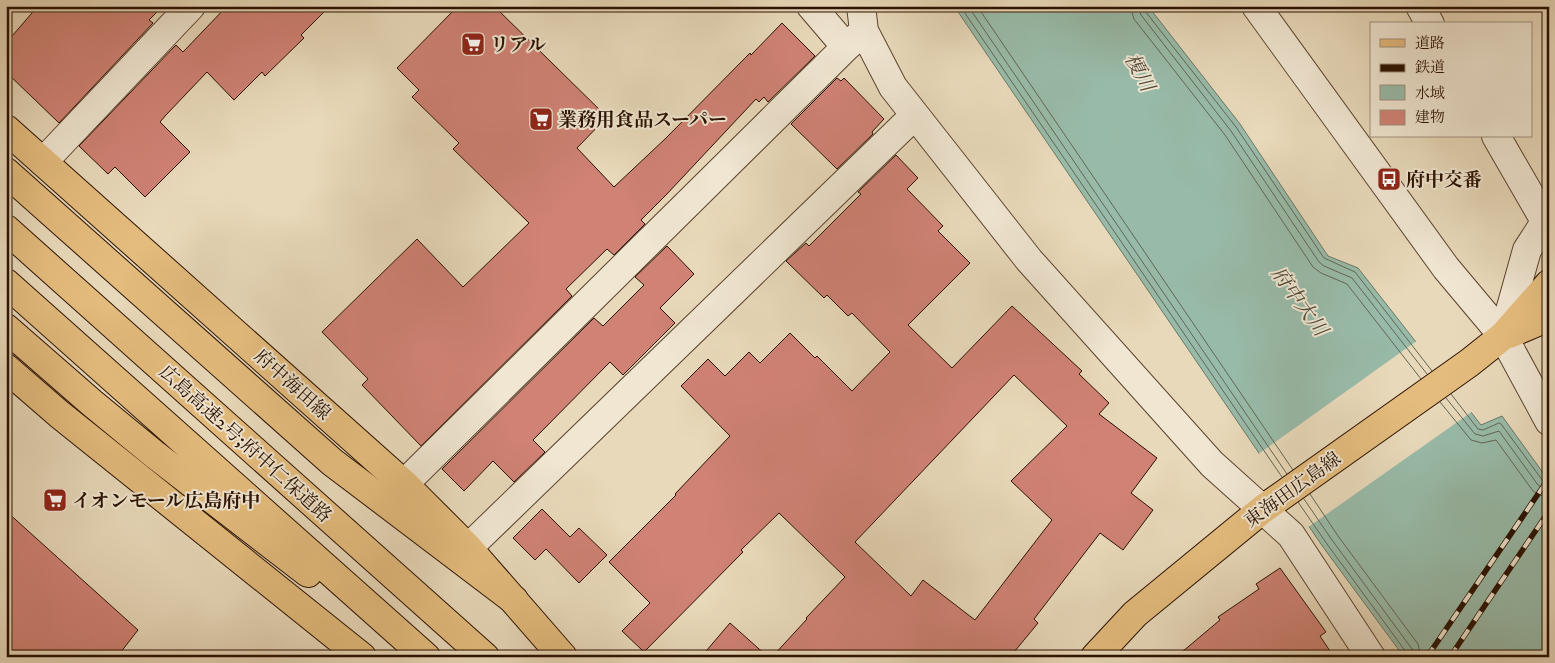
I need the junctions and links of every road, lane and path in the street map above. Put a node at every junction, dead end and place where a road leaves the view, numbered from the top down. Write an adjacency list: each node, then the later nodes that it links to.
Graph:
1 (191, 6): 10 (street)
2 (811, 6): 6 (street)
3 (1256, 6): 18 (street)
4 (1420, 6): 5 (street)
5 (1429, 22)
6 (857, 28): 7 (street); 21 (street)
7 (915, 115): 22 (street); 23 (street)
8 (6, 129): 10 (main road, 府中海田線)
9 (1497, 138): 12 (street)
10 (43, 162): 21 (main road, 府中海田線)
11 (6, 172): 24 (main road)
12 (1547, 219): 18 (street)
13 (6, 229): 28 (main road, 広島高速2号;府中仁保道路)
14 (6, 282): 27 (main road, 広島高速2号;府中仁保道路)
15 (1549, 284): 18 (main road, 東海田広島線)
16 (1549, 317): 18 (main road, 東海田広島線)
17 (6, 328): 26 (main road)
18 (1502, 336): 20 (street); 22 (main road, 東海田広島線)
19 (6, 368): 25 (main road)
20 (1549, 421)
21 (404, 484): 23 (main road, 府中海田線)
22 (1271, 503): 30 (main road, 東海田広島線); 31 (street)
23 (468, 548): 24 (main road, 府中海田線)
24 (514, 600): 29 (main road, 府中海田線)
25 (362, 657)
26 (405, 657)
27 (426, 657)
28 (485, 657)
29 (563, 657)
30 (1094, 657)
31 (1371, 657)

